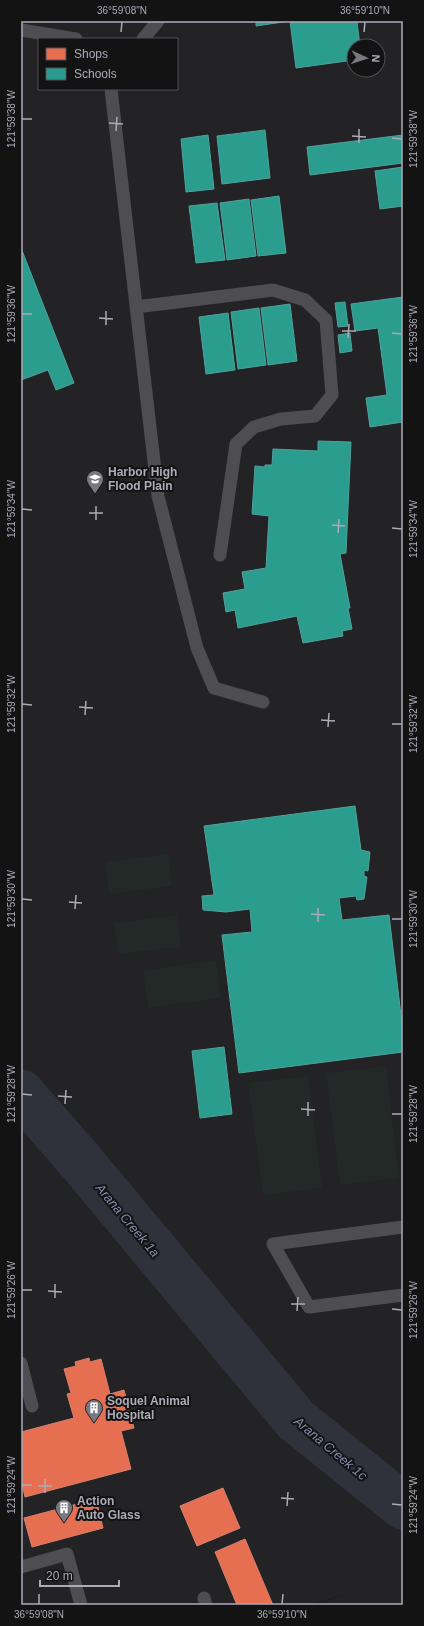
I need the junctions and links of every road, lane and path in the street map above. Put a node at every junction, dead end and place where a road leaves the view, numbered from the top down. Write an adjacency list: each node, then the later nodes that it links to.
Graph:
1 (158, 21): 4 (lane)
2 (21, 30): 3 (lane)
3 (70, 38)
4 (144, 38)
5 (111, 90): 6 (lane)
6 (136, 307): 7 (lane); 8 (lane)
7 (220, 555)
8 (263, 702)
9 (403, 1227): 10 (lane)
10 (403, 1295)
11 (21, 1363): 12 (lane)
12 (32, 1406)
13 (21, 1567): 14 (lane)
14 (81, 1605)

